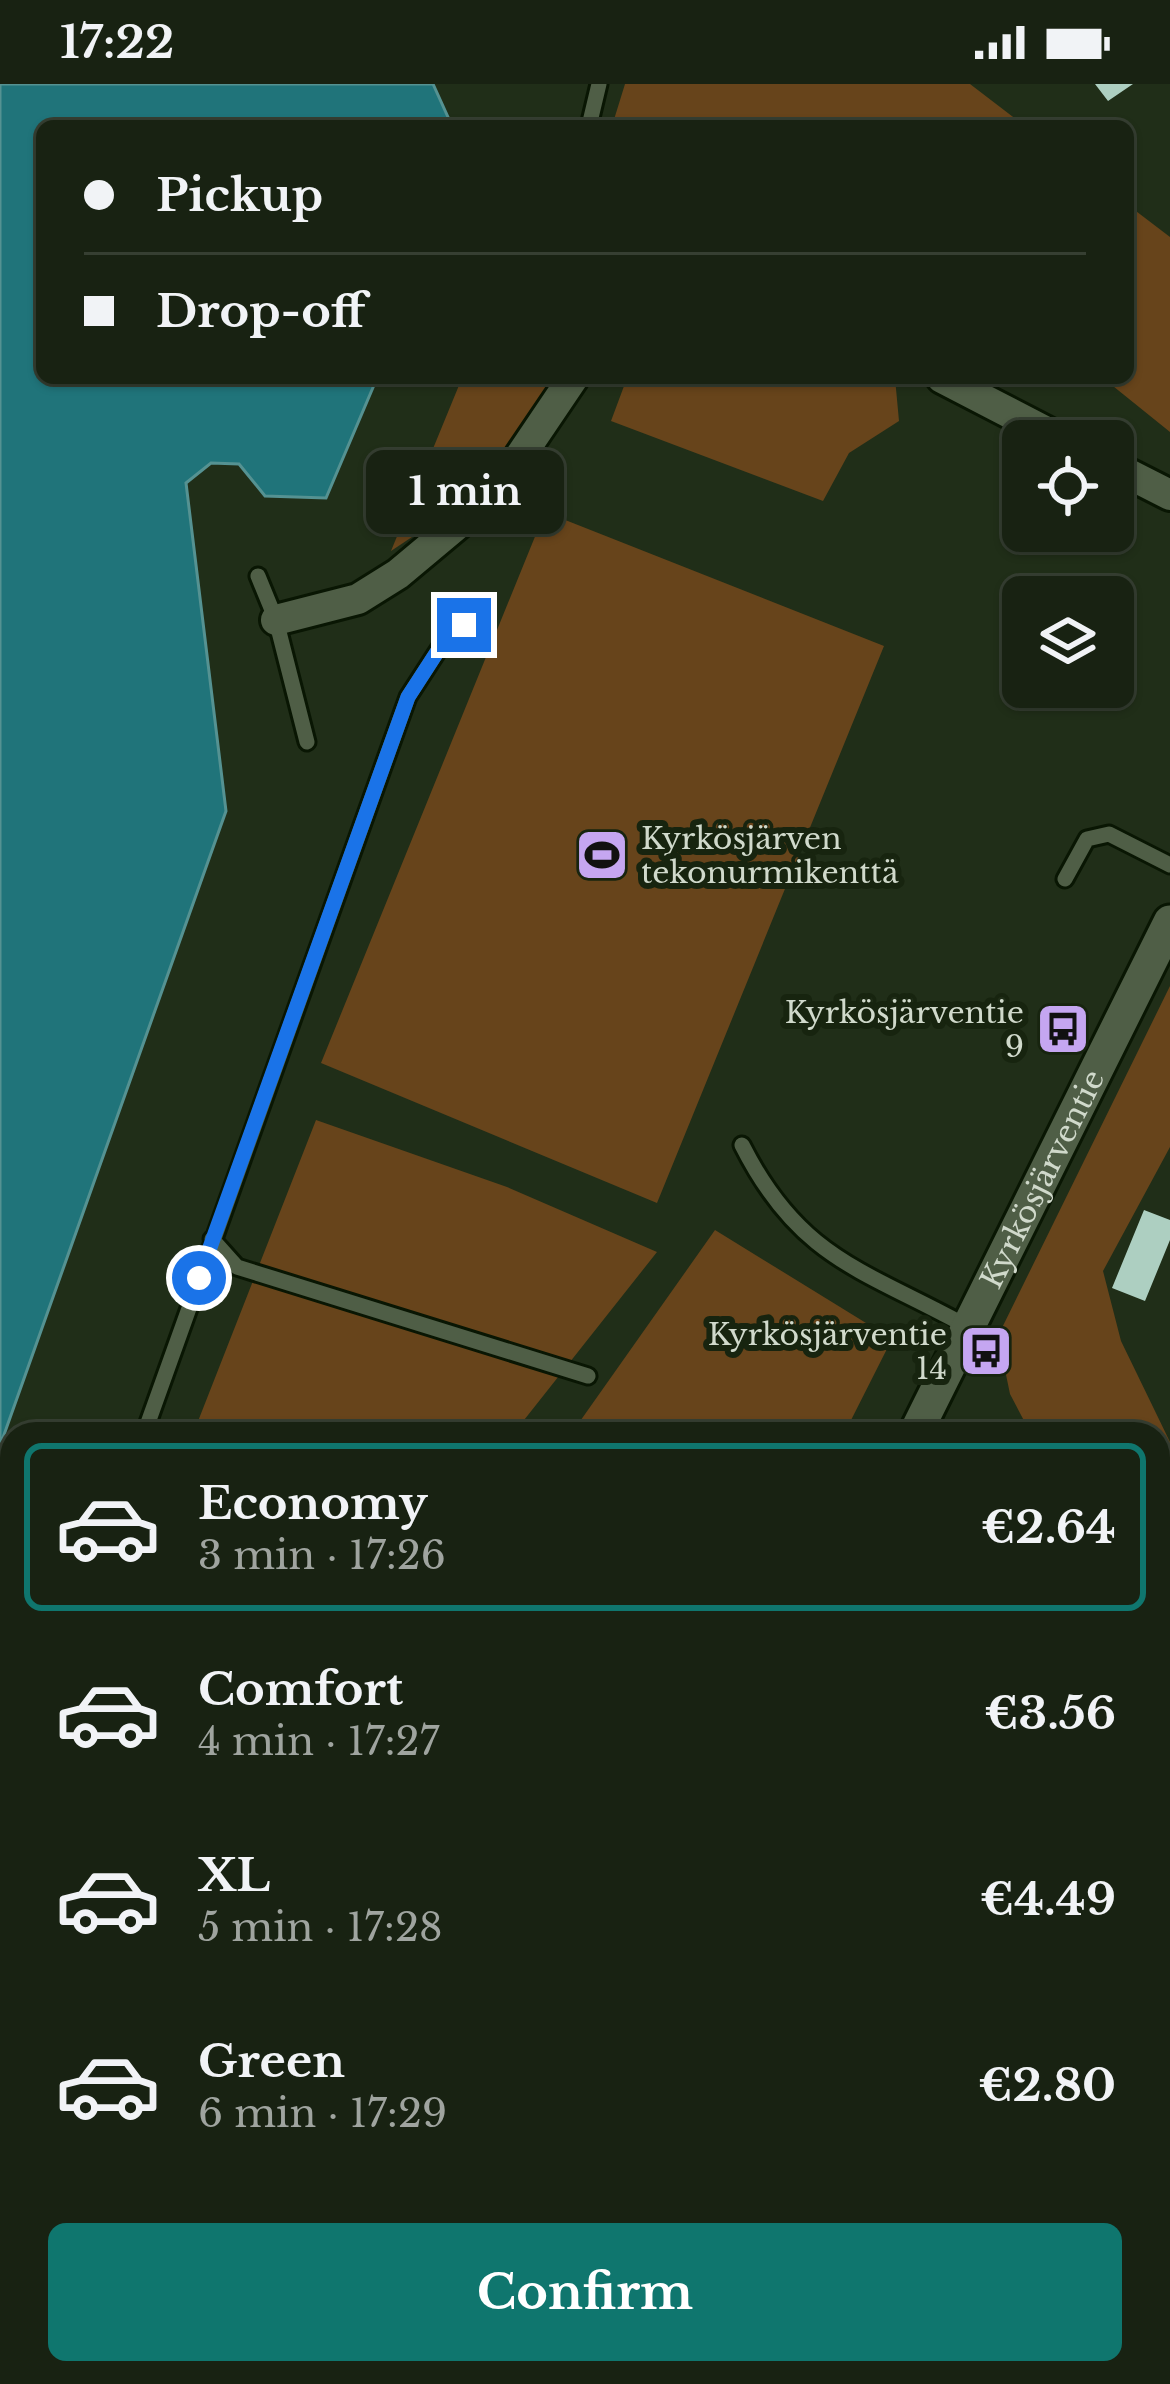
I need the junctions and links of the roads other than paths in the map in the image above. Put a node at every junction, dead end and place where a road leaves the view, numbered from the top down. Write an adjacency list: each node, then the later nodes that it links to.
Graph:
1 (599, 84): 2 (lane)
2 (590, 120)
3 (569, 384): 9 (street)
4 (953, 384): 5 (street)
5 (1022, 420)
6 (1134, 477): 7 (street)
7 (1170, 495)
8 (258, 576): 9 (lane)
9 (276, 620): 11 (lane)
10 (464, 625): 16 (lane)
11 (308, 742)
12 (1170, 865): 13 (lane)
13 (1065, 879)
14 (1170, 922): 17 (street, Kyrkösjärventie)
15 (742, 1144): 17 (lane)
16 (212, 1239): 18 (lane); 19 (lane)
17 (968, 1327): 20 (street, Kyrkösjärventie)
18 (588, 1376)
19 (148, 1422)
20 (921, 1422)

